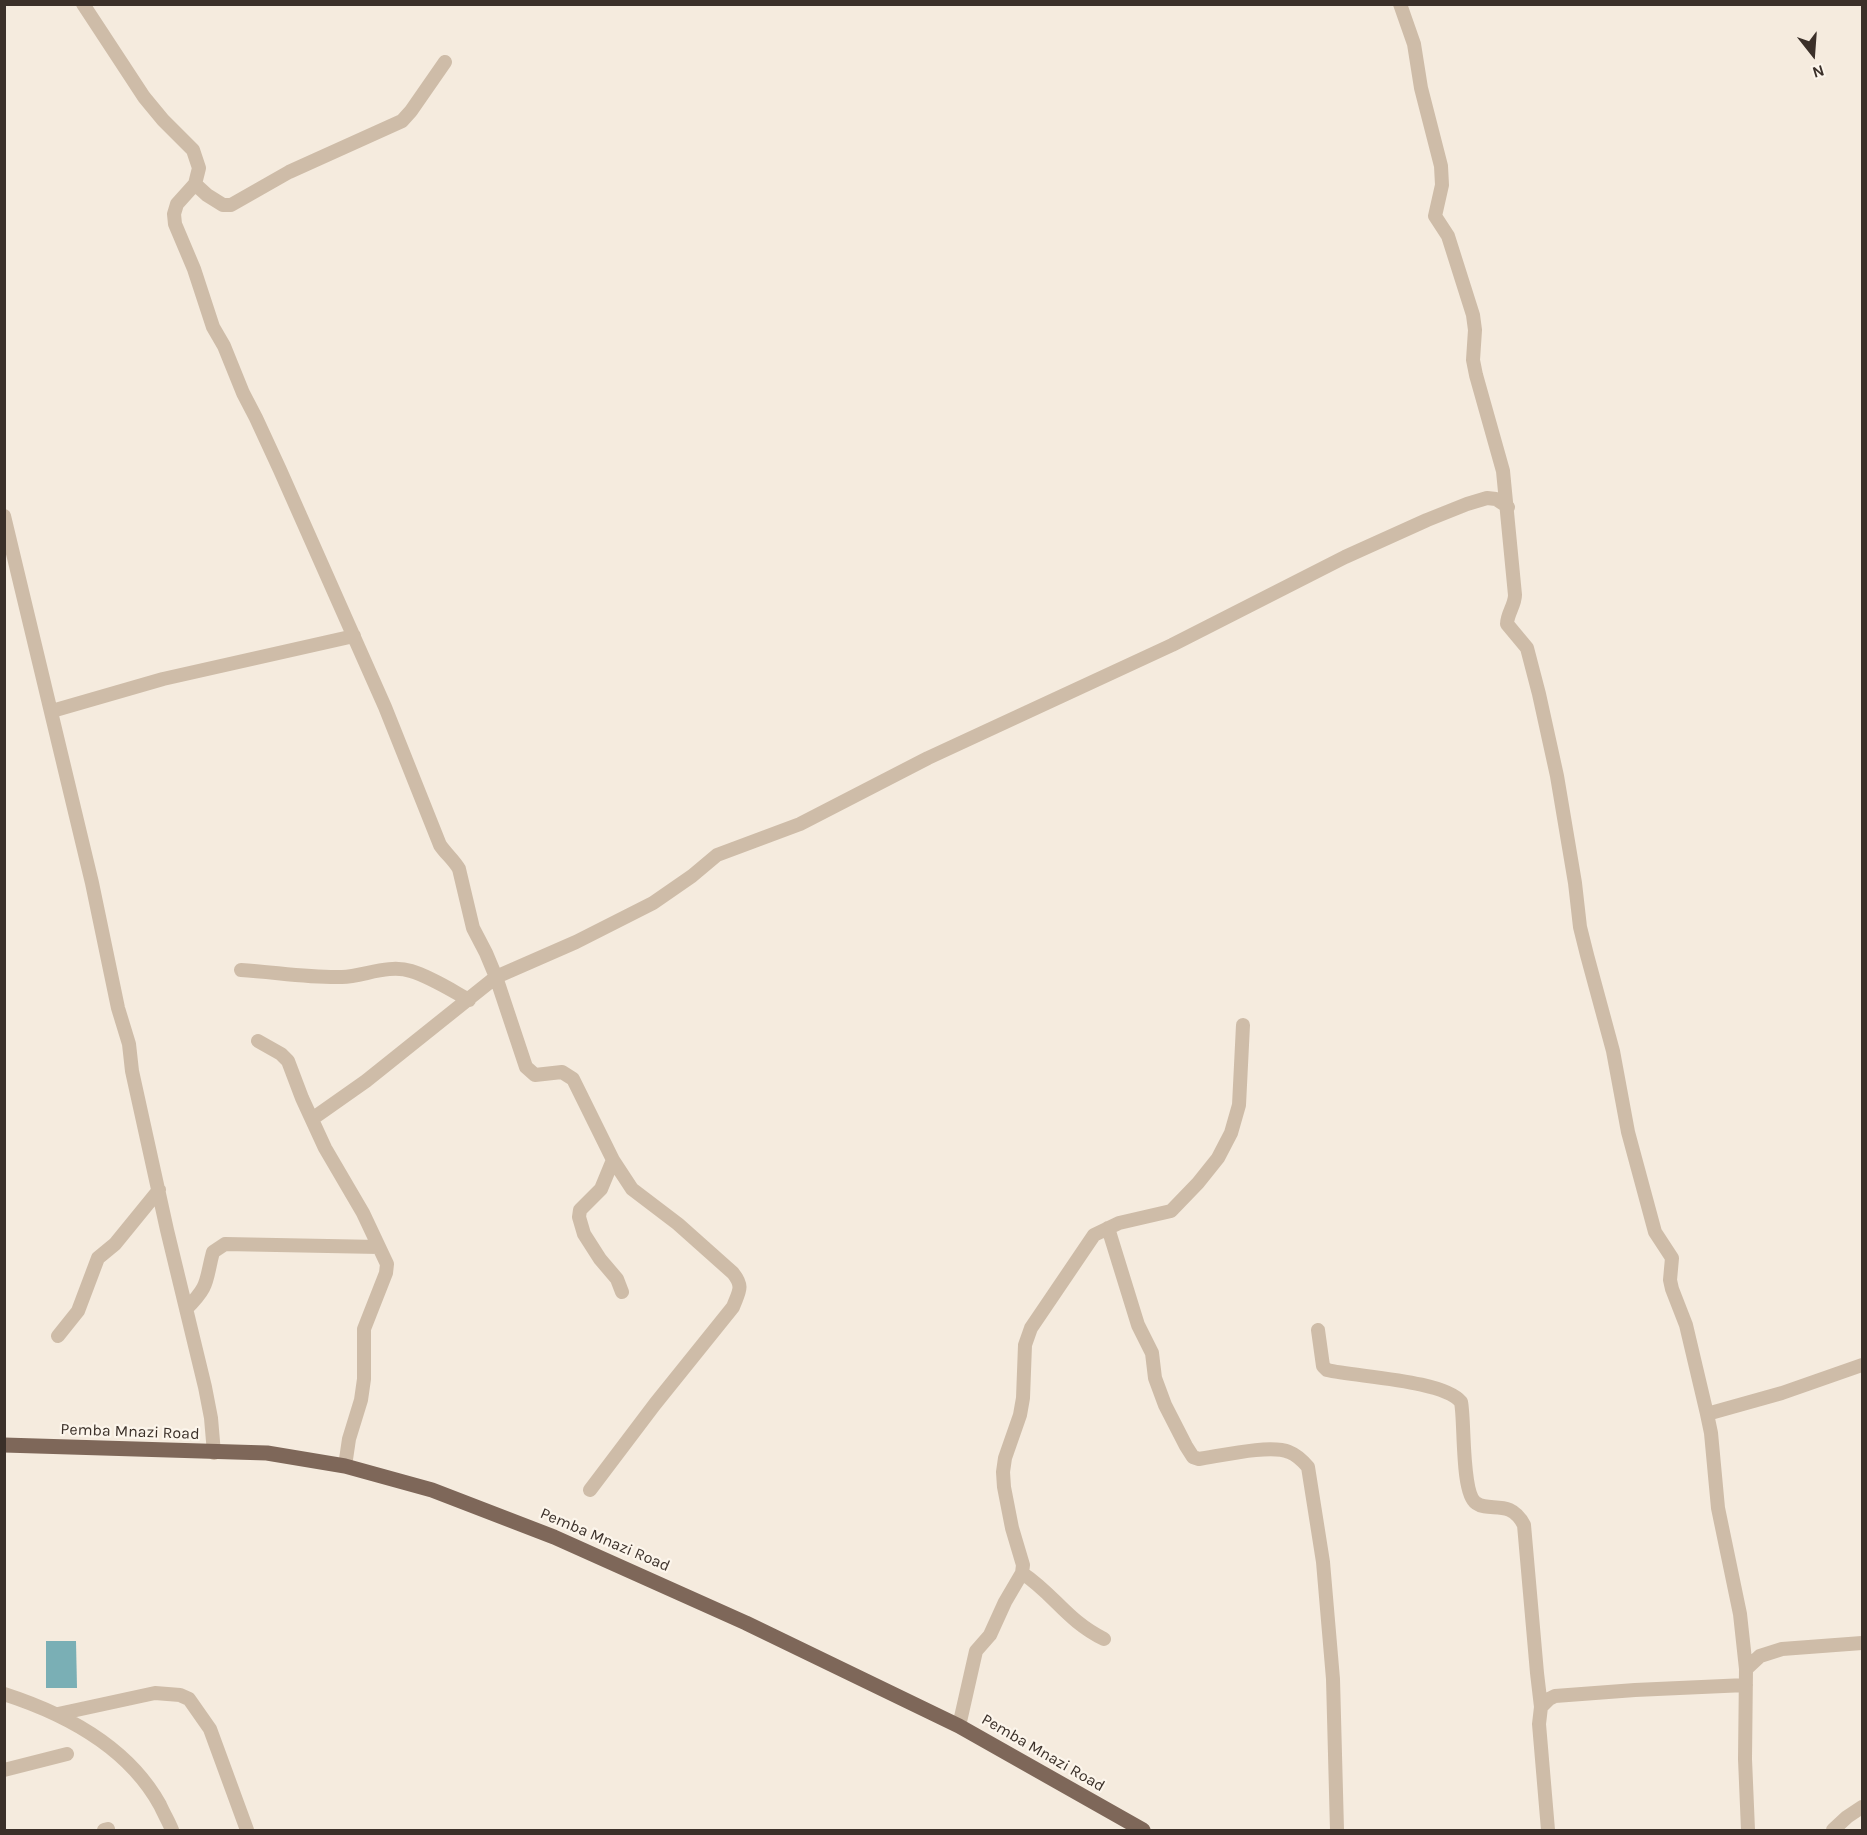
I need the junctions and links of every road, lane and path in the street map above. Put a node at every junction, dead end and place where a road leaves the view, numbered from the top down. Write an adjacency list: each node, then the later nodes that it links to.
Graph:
1 (83, 4): 4 (street)
2 (1400, 4): 5 (street)
3 (445, 62): 4 (street)
4 (195, 184): 7 (street)
5 (1508, 507): 10 (street); 24 (street)
6 (4, 516): 8 (street)
7 (354, 636): 8 (street); 10 (street)
8 (52, 711): 16 (street)
9 (241, 970): 11 (street)
10 (496, 977): 11 (street); 15 (street)
11 (469, 1000): 14 (street)
12 (1243, 1026): 17 (street)
13 (258, 1041): 14 (street)
14 (312, 1119): 18 (street)
15 (613, 1160): 19 (street); 28 (street)
16 (159, 1190): 20 (street); 22 (street)
17 (1108, 1228): 29 (street); 44 (street)
18 (379, 1247): 20 (street); 27 (street)
19 (622, 1292)
20 (186, 1309): 26 (street)
21 (1318, 1330): 35 (street)
22 (58, 1336)
23 (1863, 1365): 24 (street)
24 (1707, 1414): 32 (street)
25 (4, 1445): 26 (main road, Pemba Mnazi Road)
26 (214, 1453): 27 (main road, Pemba Mnazi Road)
27 (345, 1466): 37 (main road, Pemba Mnazi Road)
28 (590, 1490)
29 (1022, 1573): 30 (street); 37 (street)
30 (1104, 1639)
31 (1863, 1643): 32 (street)
32 (1746, 1669): 33 (street)
33 (1746, 1684): 35 (street); 46 (street)
34 (4, 1694): 36 (street)
35 (1541, 1707): 45 (street)
36 (58, 1714): 41 (street); 42 (street)
37 (959, 1726): 43 (main road, Pemba Mnazi Road)
38 (67, 1754): 39 (street)
39 (4, 1770)
40 (1863, 1807): 47 (street)
41 (172, 1830)
42 (248, 1830)
43 (1143, 1830)
44 (1337, 1830)
45 (1548, 1830)
46 (1748, 1830)
47 (1833, 1830)

